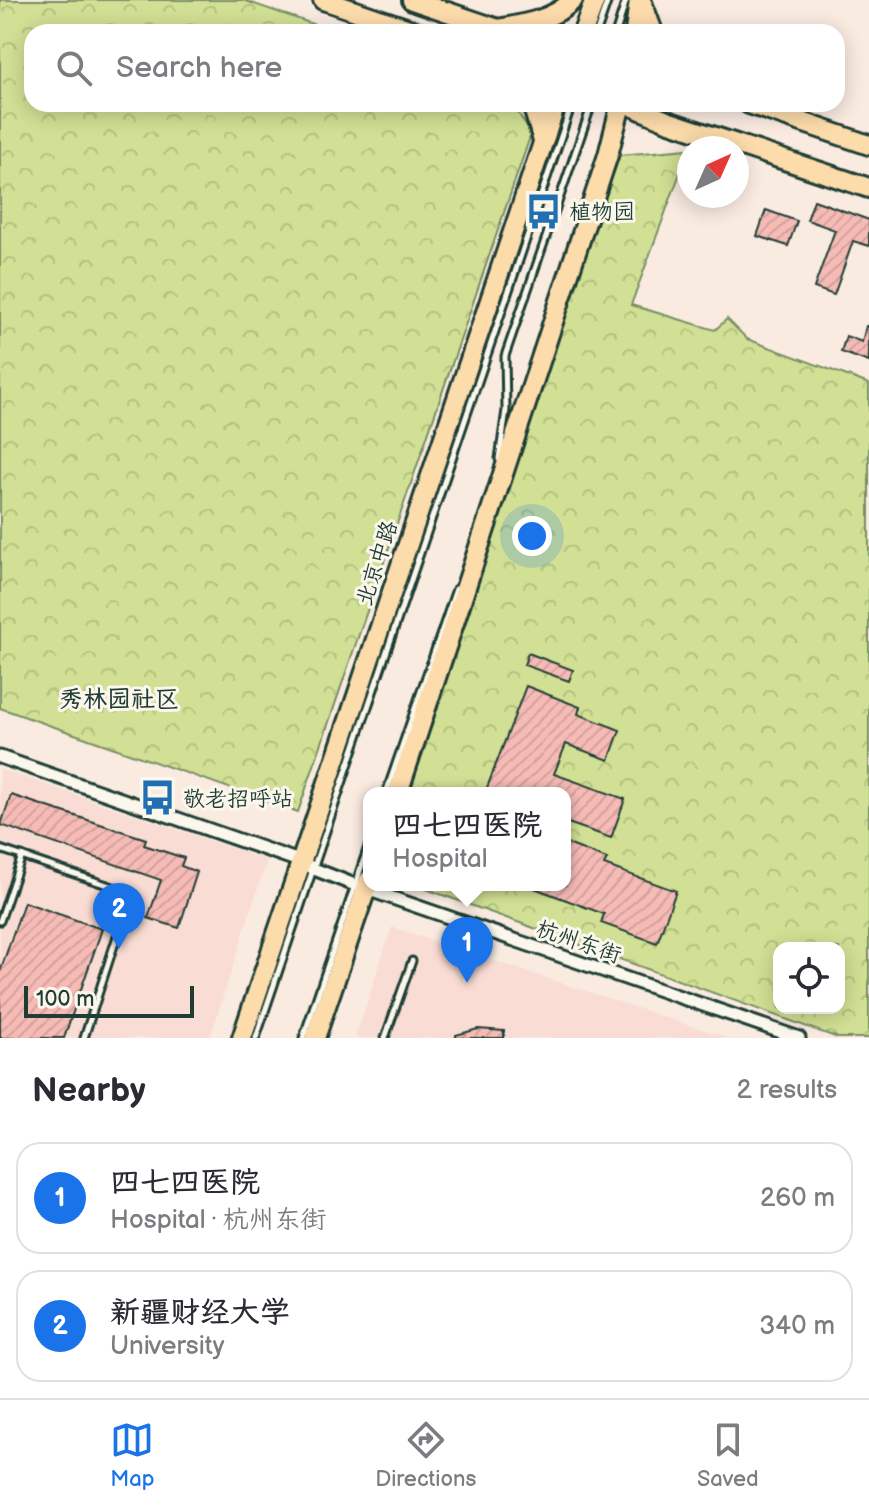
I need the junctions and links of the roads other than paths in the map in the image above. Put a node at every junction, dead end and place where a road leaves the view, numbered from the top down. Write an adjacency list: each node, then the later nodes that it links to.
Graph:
1 (323, 0): 8 (main road)
2 (412, 0): 9 (main road)
3 (573, 0): 10 (main road)
4 (595, 0): 11 (main road)
5 (608, 0): 12 (lane)
6 (626, 0): 13 (lane)
7 (640, 0): 14 (main road); 15 (main road)
8 (394, 24)
9 (484, 24)
10 (527, 24)
11 (586, 24)
12 (600, 24)
13 (618, 24)
14 (636, 24)
15 (650, 24)
16 (534, 112): 23 (main road)
17 (553, 112): 23 (main road, 北京中路)
18 (569, 112): 33 (lane)
19 (589, 112): 26 (lane)
20 (619, 112): 30 (main road)
21 (646, 112): 25 (main road)
22 (772, 112): 24 (main road)
23 (543, 141): 33 (main road, 北京中路)
24 (869, 145)
25 (869, 188)
26 (496, 468)
27 (458, 584): 29 (lane)
28 (0, 757): 33 (street, 杭州东街)
29 (388, 787)
30 (400, 787)
31 (0, 849): 32 (lane)
32 (22, 856): 36 (lane); 38 (lane)
33 (308, 865): 34 (street, 杭州东街); 39 (main road, 北京中路); 40 (lane)
34 (363, 884): 41 (lane); 42 (main road)
35 (383, 891): 44 (street, 杭州东街)
36 (0, 921)
37 (412, 961): 43 (lane)
38 (84, 1038)
39 (242, 1038)
40 (256, 1038)
41 (303, 1038)
42 (315, 1038)
43 (385, 1038)
44 (799, 1038)

